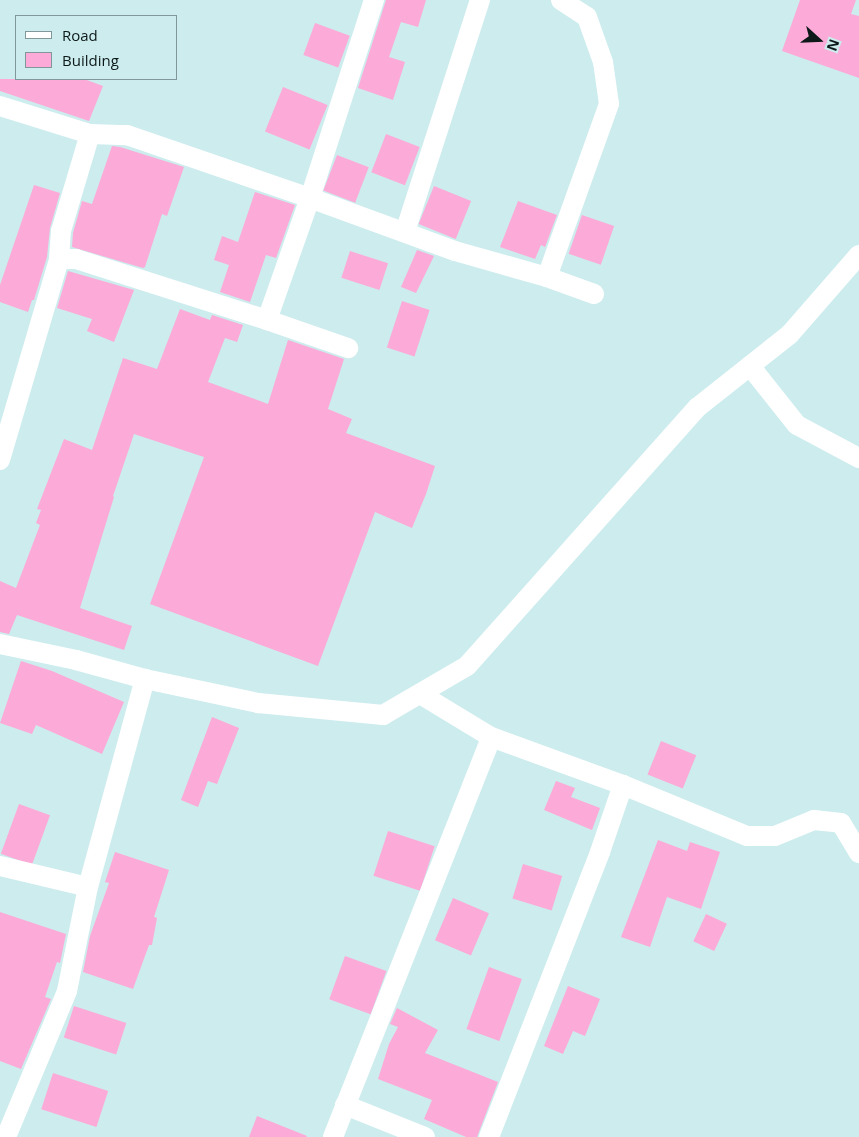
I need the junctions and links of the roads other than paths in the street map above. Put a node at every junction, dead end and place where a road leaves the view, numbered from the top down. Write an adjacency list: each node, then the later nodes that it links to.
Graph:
1 (374, 0): 6 (street)
2 (480, 0): 7 (street)
3 (561, 0): 10 (street)
4 (0, 106): 5 (street)
5 (90, 134): 6 (street); 9 (street)
6 (310, 198): 7 (street); 12 (street)
7 (404, 232): 10 (street)
8 (859, 255): 14 (street)
9 (59, 259): 12 (street); 16 (street)
10 (547, 276): 11 (street)
11 (594, 294)
12 (267, 320): 13 (street)
13 (348, 348)
14 (750, 366): 15 (street); 19 (street)
15 (859, 458)
16 (0, 460)
17 (0, 644): 18 (street)
18 (145, 679): 19 (street); 24 (street)
19 (420, 694): 20 (street)
20 (491, 737): 21 (street); 25 (street)
21 (623, 785): 22 (street); 29 (street)
22 (859, 853)
23 (0, 866): 24 (street)
24 (88, 887): 26 (street)
25 (345, 1105): 27 (street); 28 (street)
26 (6, 1137)
27 (333, 1137)
28 (425, 1137)
29 (489, 1137)

